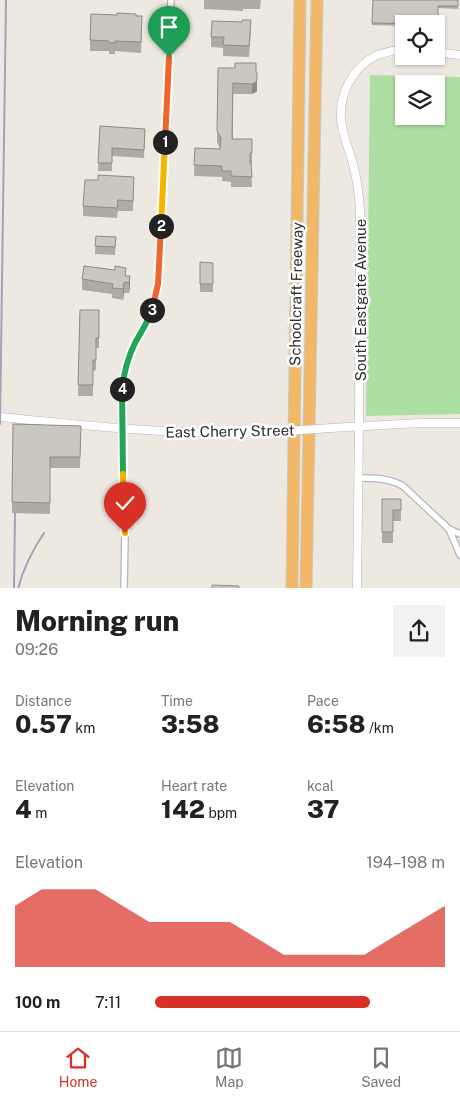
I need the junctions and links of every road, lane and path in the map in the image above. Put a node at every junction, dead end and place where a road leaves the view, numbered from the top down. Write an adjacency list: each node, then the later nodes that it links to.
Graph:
1 (172, 0): 12 (street)
2 (298, 0): 18 (highway, Schoolcraft Freeway)
3 (317, 0): 8 (highway, Schoolcraft Freeway)
4 (322, 0): 8 (highway)
5 (395, 50): 11 (street, South Eastgate Avenue)
6 (445, 53): 7 (street)
7 (460, 54)
8 (315, 82): 19 (highway, Schoolcraft Freeway)
9 (0, 418): 12 (street, East Cherry Street)
10 (460, 423): 11 (street, East Cherry Street)
11 (359, 427): 12 (street, East Cherry Street, bridge); 13 (street, South Eastgate Avenue)
12 (122, 429): 17 (street)
13 (358, 478): 14 (street); 20 (street, South Eastgate Avenue)
14 (449, 530): 15 (street); 16 (street)
15 (460, 534)
16 (460, 555)
17 (124, 588)
18 (292, 588)
19 (306, 588)
20 (356, 588)

